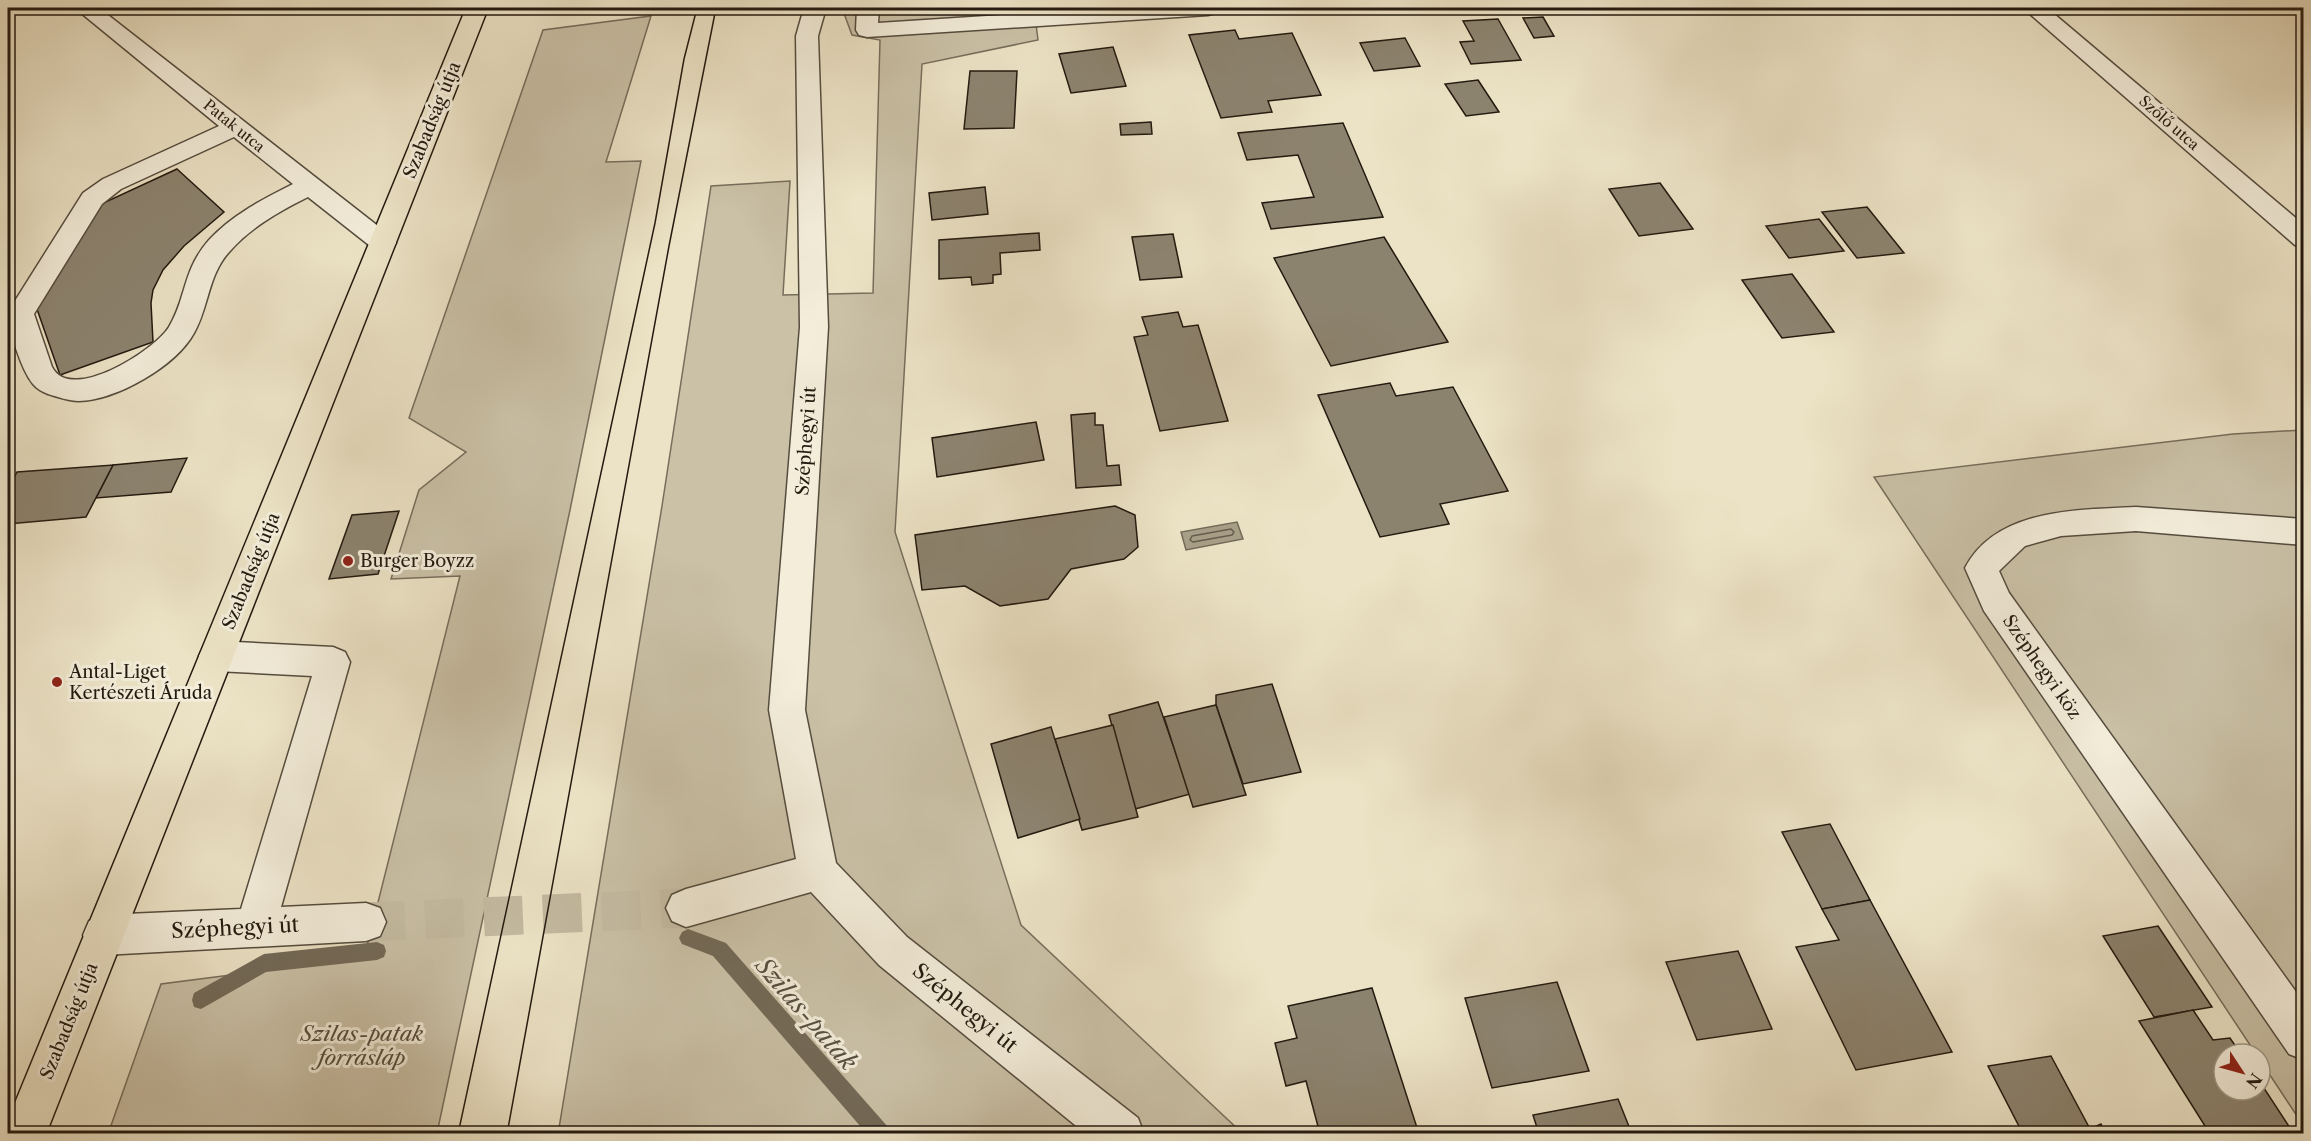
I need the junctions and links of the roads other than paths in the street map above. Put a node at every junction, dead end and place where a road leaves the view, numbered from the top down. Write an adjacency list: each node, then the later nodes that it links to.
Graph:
1 (86, 8): 7 (street, Patak utca)
2 (477, 8): 10 (main road, Szabadság útja)
3 (814, 8): 14 (street, Széphegyi út)
4 (868, 8): 5 (street)
5 (1208, 8)
6 (2034, 8): 9 (street, Szőlő utca)
7 (236, 127): 8 (street, Patak utca); 11 (street)
8 (310, 186): 10 (street, Patak utca); 11 (street)
9 (2304, 239)
10 (383, 243): 13 (main road, Szabadság útja)
11 (14, 317)
12 (2304, 532): 19 (street, Széphegyi köz)
13 (216, 656): 17 (street); 18 (main road, Szabadság útja)
14 (818, 872): 15 (street); 21 (street, Széphegyi út)
15 (686, 908)
16 (366, 922): 17 (street, Széphegyi út)
17 (256, 927): 18 (street, Széphegyi út)
18 (104, 935): 20 (main road, Szabadság útja)
19 (2304, 1039)
20 (24, 1134)
21 (1122, 1134)

